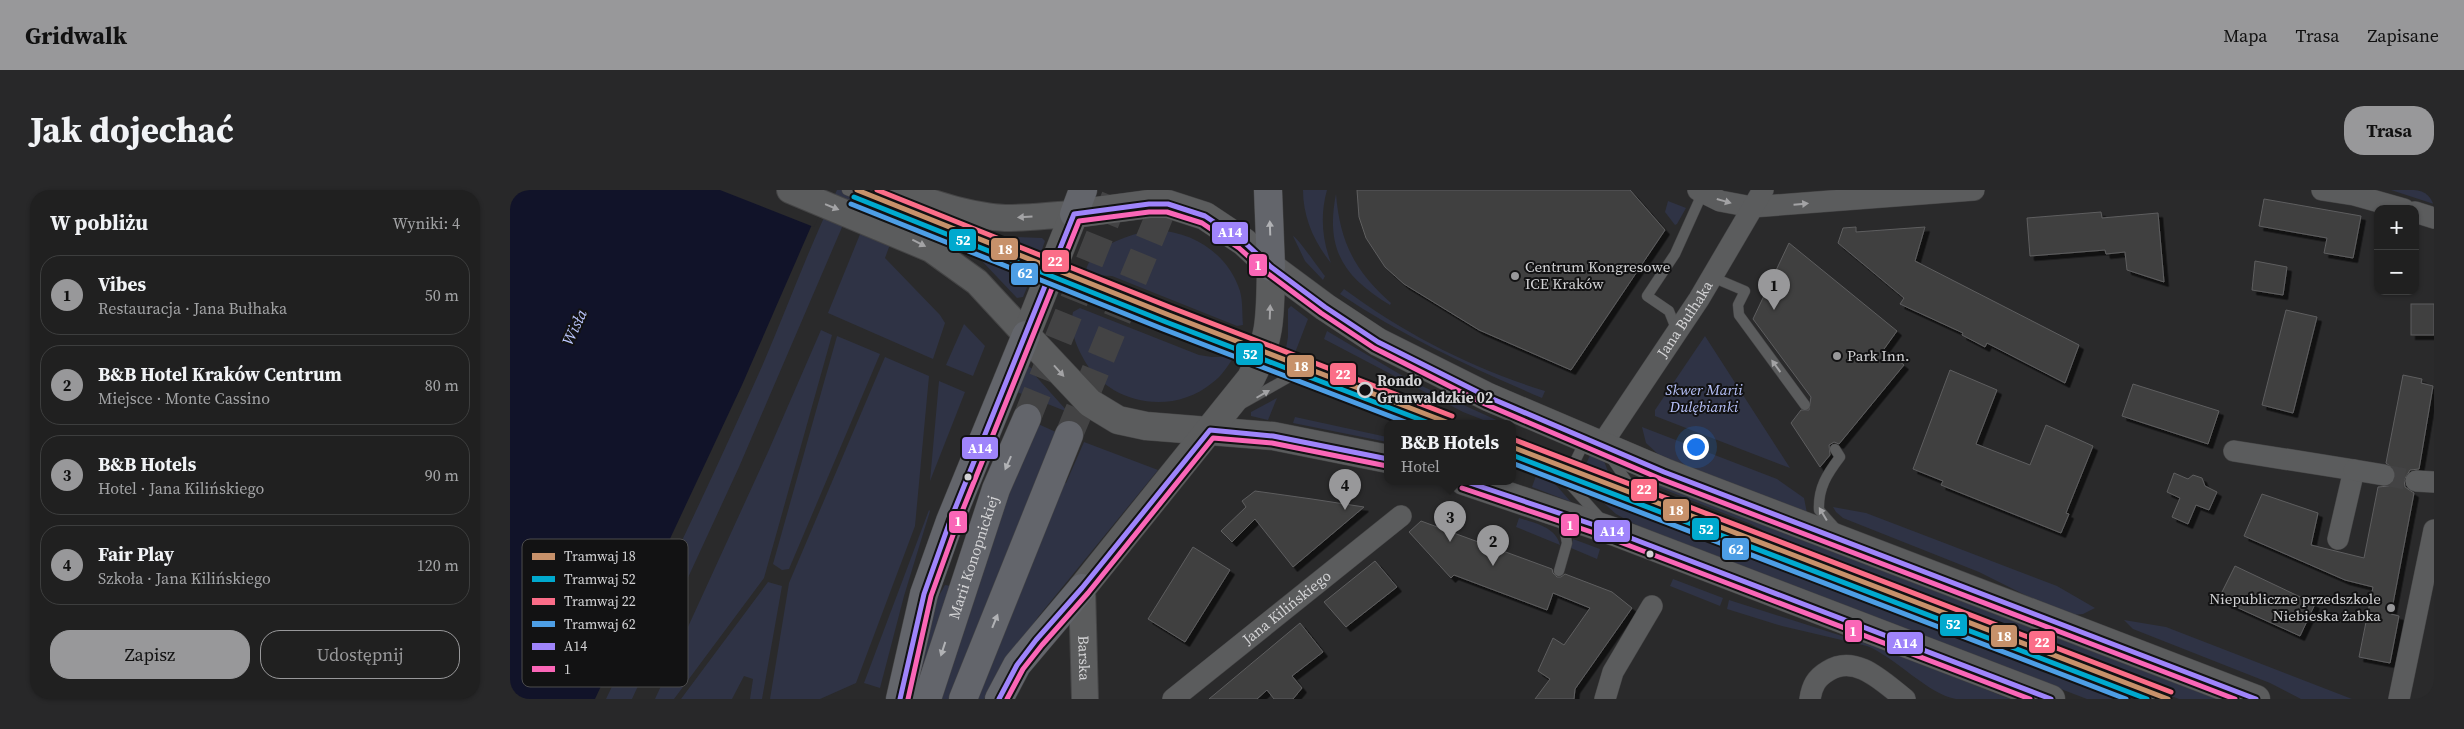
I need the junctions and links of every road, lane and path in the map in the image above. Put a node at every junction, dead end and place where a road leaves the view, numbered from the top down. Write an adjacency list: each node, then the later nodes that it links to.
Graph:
1 (790, 190): 17 (street, one-way to 17)
2 (847, 190): 14 (lane)
3 (898, 190): 9 (street, one-way to 3)
4 (1268, 190): 13 (main road, one-way to 4)
5 (1974, 190): 8 (street, one-way to 5)
6 (2322, 190): 10 (street)
7 (1700, 191): 8 (street, one-way to 8); 16 (lane)
8 (1758, 199): 15 (street, Jana Bułhaka)
9 (1078, 202): 13 (main road); 14 (main road)
10 (2391, 205)
11 (2419, 213): 12 (street)
12 (2434, 218)
13 (1271, 267): 18 (main road, one-way to 13); 25 (main road)
14 (1051, 273): 17 (main road); 18 (lane)
15 (1712, 277): 16 (street, Jana Bułhaka); 20 (lane, one-way to 15)
16 (1677, 332): 25 (street, Jana Bułhaka)
17 (1026, 335): 23 (main road, one-way to 23); 44 (main road)
18 (1262, 356): 19 (lane); 23 (main road)
19 (1300, 371): 22 (lane); 23 (lane, one-way to 19)
20 (1805, 405)
21 (1027, 418): 45 (main road, Marii Konopnickiej, one-way to 45)
22 (1428, 420)
23 (1217, 422): 29 (main road); 42 (main road)
24 (1069, 435): 46 (main road, one-way to 24)
25 (1602, 444): 31 (lane); 34 (lane); 40 (main road)
26 (2234, 451): 30 (street)
27 (1516, 453): 31 (lane)
28 (1838, 453): 40 (lane, one-way to 28)
29 (1384, 458)
30 (2354, 470): 32 (street); 39 (street)
31 (1570, 473): 34 (lane); 38 (lane)
32 (2384, 475)
33 (1475, 485): 36 (main road)
34 (1639, 500): 54 (lane)
35 (1401, 516): 49 (street, Jana Kilińskiego)
36 (1562, 516): 38 (main road); 41 (lane)
37 (2434, 530): 56 (street)
38 (1615, 532): 53 (main road)
39 (2338, 539)
40 (1851, 542): 55 (main road)
41 (1559, 571)
42 (1082, 588): 47 (main road); 48 (street, Barska)
43 (1652, 606): 50 (street)
44 (900, 699)
45 (927, 699)
46 (963, 699)
47 (998, 699)
48 (1085, 699)
49 (1173, 699)
50 (1606, 699)
51 (1810, 699): 52 (street)
52 (1906, 699)
53 (2050, 699)
54 (2154, 699)
55 (2256, 699)
56 (2399, 699)

